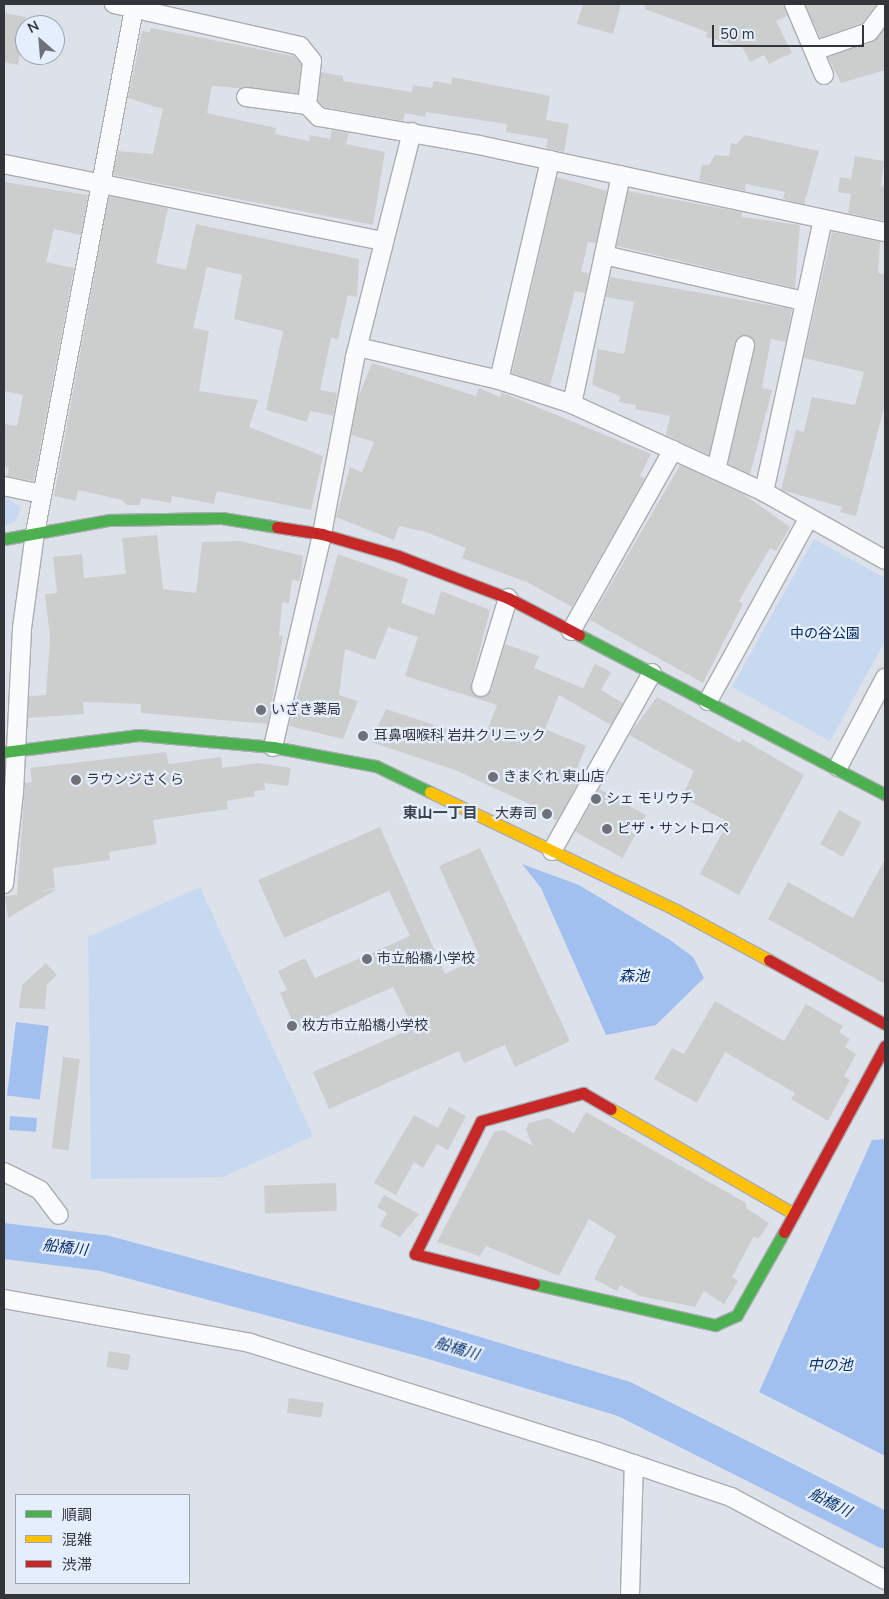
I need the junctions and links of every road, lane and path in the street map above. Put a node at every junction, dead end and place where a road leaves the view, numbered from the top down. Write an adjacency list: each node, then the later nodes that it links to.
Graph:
1 (114, 4): 3 (street)
2 (794, 4): 5 (street)
3 (135, 6): 8 (street); 13 (street)
4 (885, 11): 5 (street)
5 (814, 51): 6 (street)
6 (824, 75)
7 (246, 97): 8 (street)
8 (306, 105): 9 (street)
9 (412, 132): 10 (street); 16 (street)
10 (550, 160): 12 (street); 21 (street)
11 (4, 164): 13 (street)
12 (621, 175): 14 (street); 17 (street)
13 (101, 182): 16 (street); 27 (street)
14 (822, 218): 15 (street); 18 (street)
15 (885, 232)
16 (383, 241): 20 (street)
17 (604, 255): 18 (street); 22 (street)
18 (804, 301): 26 (street)
19 (745, 345): 24 (street)
20 (358, 346): 21 (street); 30 (street)
21 (499, 380): 22 (street)
22 (572, 404): 23 (street)
23 (673, 450): 24 (street); 34 (street)
24 (716, 470): 26 (street)
25 (4, 486): 27 (street)
26 (764, 492): 28 (street)
27 (42, 494): 29 (street)
28 (808, 519): 32 (street); 38 (street)
29 (34, 533): 30 (street); 31 (street); 40 (street)
30 (322, 534): 33 (street); 39 (street)
31 (4, 539)
32 (885, 560)
33 (508, 598): 34 (street); 37 (street)
34 (571, 630): 35 (street)
35 (652, 673): 38 (street); 43 (street)
36 (885, 678): 41 (street)
37 (480, 687)
38 (708, 700): 41 (street)
39 (273, 747): 40 (street); 43 (street)
40 (10, 751): 44 (street)
41 (838, 767): 42 (street)
42 (885, 794)
43 (552, 851): 45 (street)
44 (4, 884)
45 (885, 1024)
46 (885, 1046): 48 (street)
47 (4, 1172): 49 (street)
48 (794, 1214): 48 (street)
49 (59, 1215)
50 (4, 1299): 51 (street)
51 (634, 1464): 52 (street); 53 (street)
52 (885, 1580)
53 (630, 1595)

